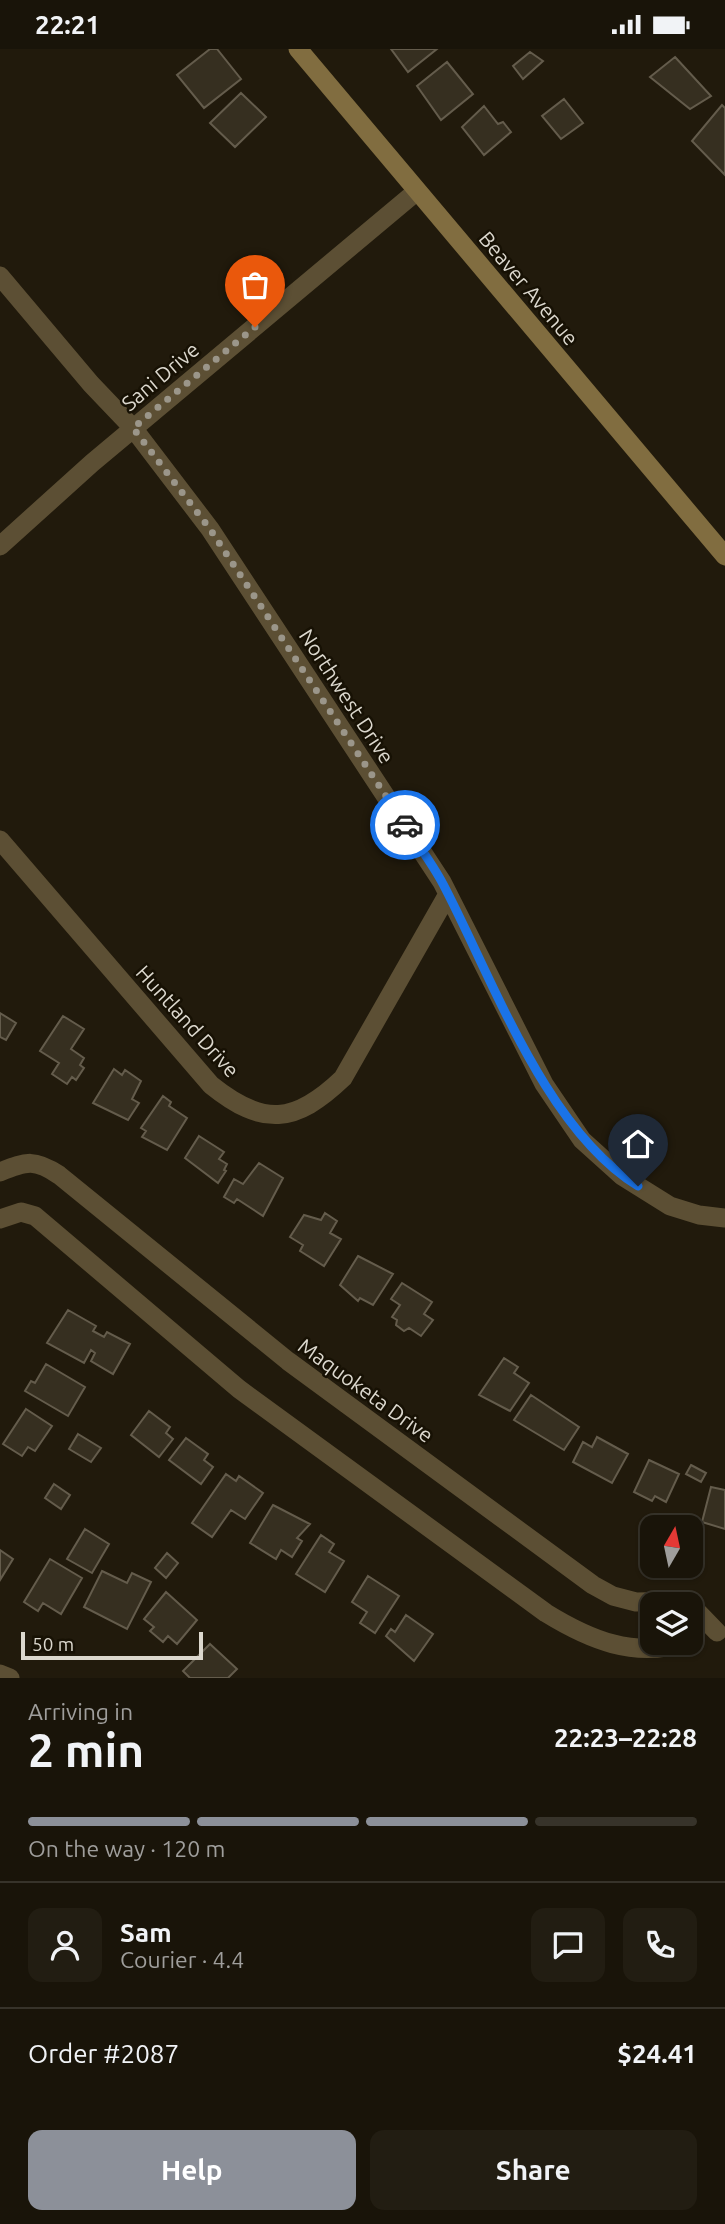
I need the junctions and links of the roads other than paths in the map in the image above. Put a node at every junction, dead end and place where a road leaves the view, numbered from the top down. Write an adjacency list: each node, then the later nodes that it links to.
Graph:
1 (298, 49): 2 (main road, Beaver Avenue)
2 (417, 191): 4 (street, Sani Drive); 6 (main road, Beaver Avenue)
3 (0, 277): 4 (street, Northwest Drive)
4 (133, 428): 5 (street, Sani Drive); 8 (street, Northwest Drive)
5 (0, 546)
6 (725, 556)
7 (0, 841): 8 (street, Huntland Drive)
8 (447, 894): 10 (street, Northwest Drive)
9 (0, 1171): 12 (street, Maquoketa Drive)
10 (725, 1218)
11 (0, 1219): 14 (street)
12 (721, 1632): 13 (street, Maquoketa Drive)
13 (703, 1637)
14 (640, 1648)
15 (0, 1674): 16 (street)
16 (10, 1678)

